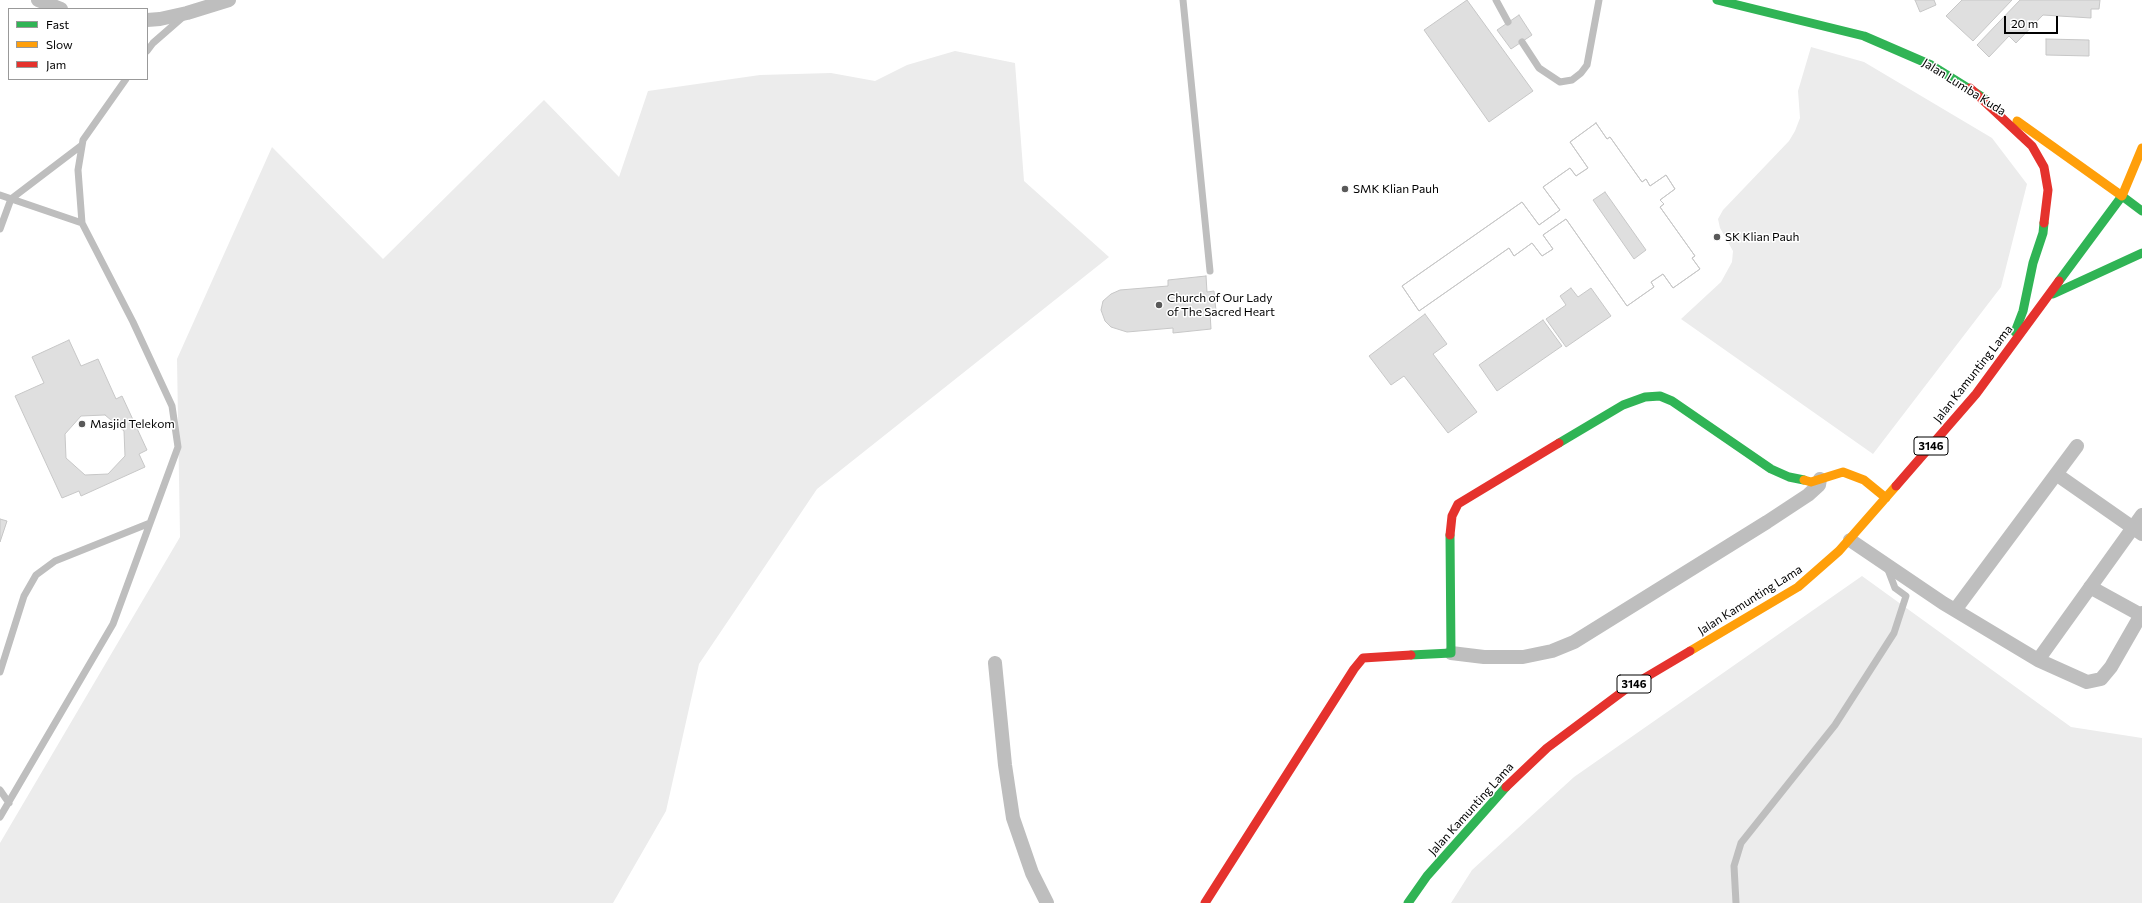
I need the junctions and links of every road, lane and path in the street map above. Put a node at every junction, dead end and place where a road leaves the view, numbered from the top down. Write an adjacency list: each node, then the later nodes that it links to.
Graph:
1 (38, 0): 7 (street)
2 (229, 0): 8 (street)
3 (1182, 0): 24 (lane)
4 (1496, 0): 10 (lane)
5 (1599, 0): 11 (lane)
6 (1716, 0): 14 (street, Jalan Lumba Kuda)
7 (58, 8)
8 (187, 13): 9 (street); 12 (lane)
9 (148, 20)
10 (1508, 22)
11 (1522, 42)
12 (148, 50)
13 (125, 80): 15 (lane)
14 (1970, 88): 18 (street, Jalan Lumba Kuda); 26 (street)
15 (82, 145): 19 (lane); 21 (lane)
16 (2142, 148): 18 (street, Jalan Kamunting Lama)
17 (0, 196): 19 (lane)
18 (2122, 196): 20 (street, Jalan Lumba Kuda); 25 (street, Jalan Kamunting Lama / 3146)
19 (11, 199): 21 (lane); 22 (lane)
20 (2142, 211)
21 (82, 224): 32 (lane)
22 (0, 229)
23 (2142, 253): 25 (street)
24 (1210, 271)
25 (2051, 295): 26 (street, Jalan Kamunting Lama / 3146)
26 (2007, 352): 30 (street, Jalan Kamunting Lama / 3146)
27 (2077, 446): 28 (street)
28 (2056, 474): 33 (street); 37 (street)
29 (1820, 479): 30 (street); 39 (street); 39 (street)
30 (1886, 498): 34 (street, Jalan Kamunting Lama / 3146)
31 (2142, 515): 33 (street)
32 (150, 523): 42 (lane); 44 (lane)
33 (2137, 531): 36 (street)
34 (1850, 540): 35 (street); 48 (street, Jalan Kamunting Lama / 3146)
35 (1886, 565): 37 (street); 49 (lane)
36 (2090, 587): 38 (street); 40 (street)
37 (1955, 610): 40 (street)
38 (2141, 614): 40 (street)
39 (1451, 653): 47 (street)
40 (2038, 660)
41 (995, 663): 46 (street)
42 (0, 672)
43 (0, 790): 44 (lane)
44 (9, 803): 45 (lane)
45 (0, 817)
46 (1047, 903)
47 (1205, 903)
48 (1408, 903)
49 (1736, 903)

